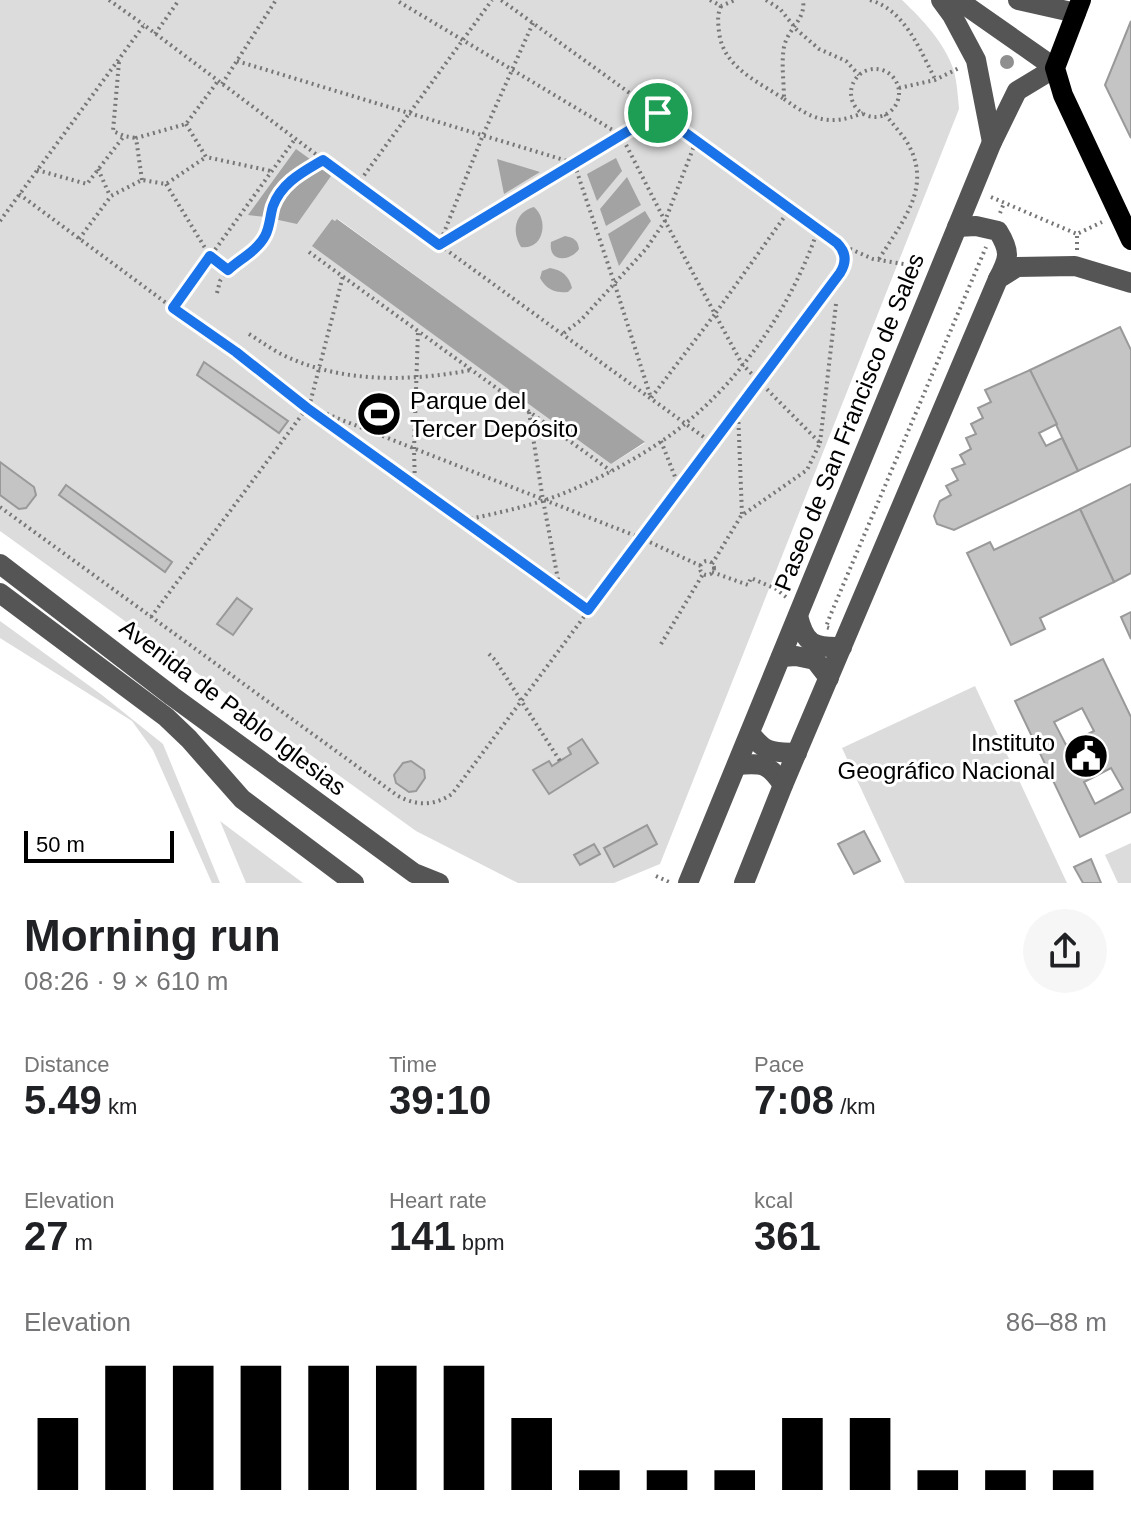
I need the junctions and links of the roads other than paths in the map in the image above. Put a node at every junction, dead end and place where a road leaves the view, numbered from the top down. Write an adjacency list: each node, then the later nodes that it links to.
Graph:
1 (941, 0): 6 (street)
2 (958, 0): 5 (street)
3 (1018, 0): 4 (street)
4 (1078, 7): 5 (main road)
5 (1055, 68): 6 (street, Paseo de San Francisco de Sales); 8 (main road)
6 (992, 142): 7 (street, Paseo de San Francisco de Sales)
7 (957, 227): 9 (street); 13 (street, Paseo de San Francisco de Sales)
8 (1131, 240)
9 (998, 279): 10 (street); 14 (street)
10 (1131, 283)
11 (0, 564): 21 (street, Avenida de Pablo Iglesias)
12 (0, 593): 22 (street, Avenida de Pablo Iglesias)
13 (798, 616): 14 (street); 15 (street, Paseo de San Francisco de Sales)
14 (842, 647): 16 (street)
15 (781, 657): 16 (street); 17 (street, Paseo de San Francisco de Sales)
16 (829, 678): 18 (street)
17 (750, 733): 18 (street); 19 (street, Paseo de San Francisco de Sales)
18 (797, 753): 20 (street)
19 (737, 765): 20 (street); 24 (street, Paseo de San Francisco de Sales)
20 (783, 785): 25 (street)
21 (414, 878): 23 (street, Avenida de Pablo Iglesias)
22 (354, 883)
23 (439, 883)
24 (688, 883)
25 (744, 883)

